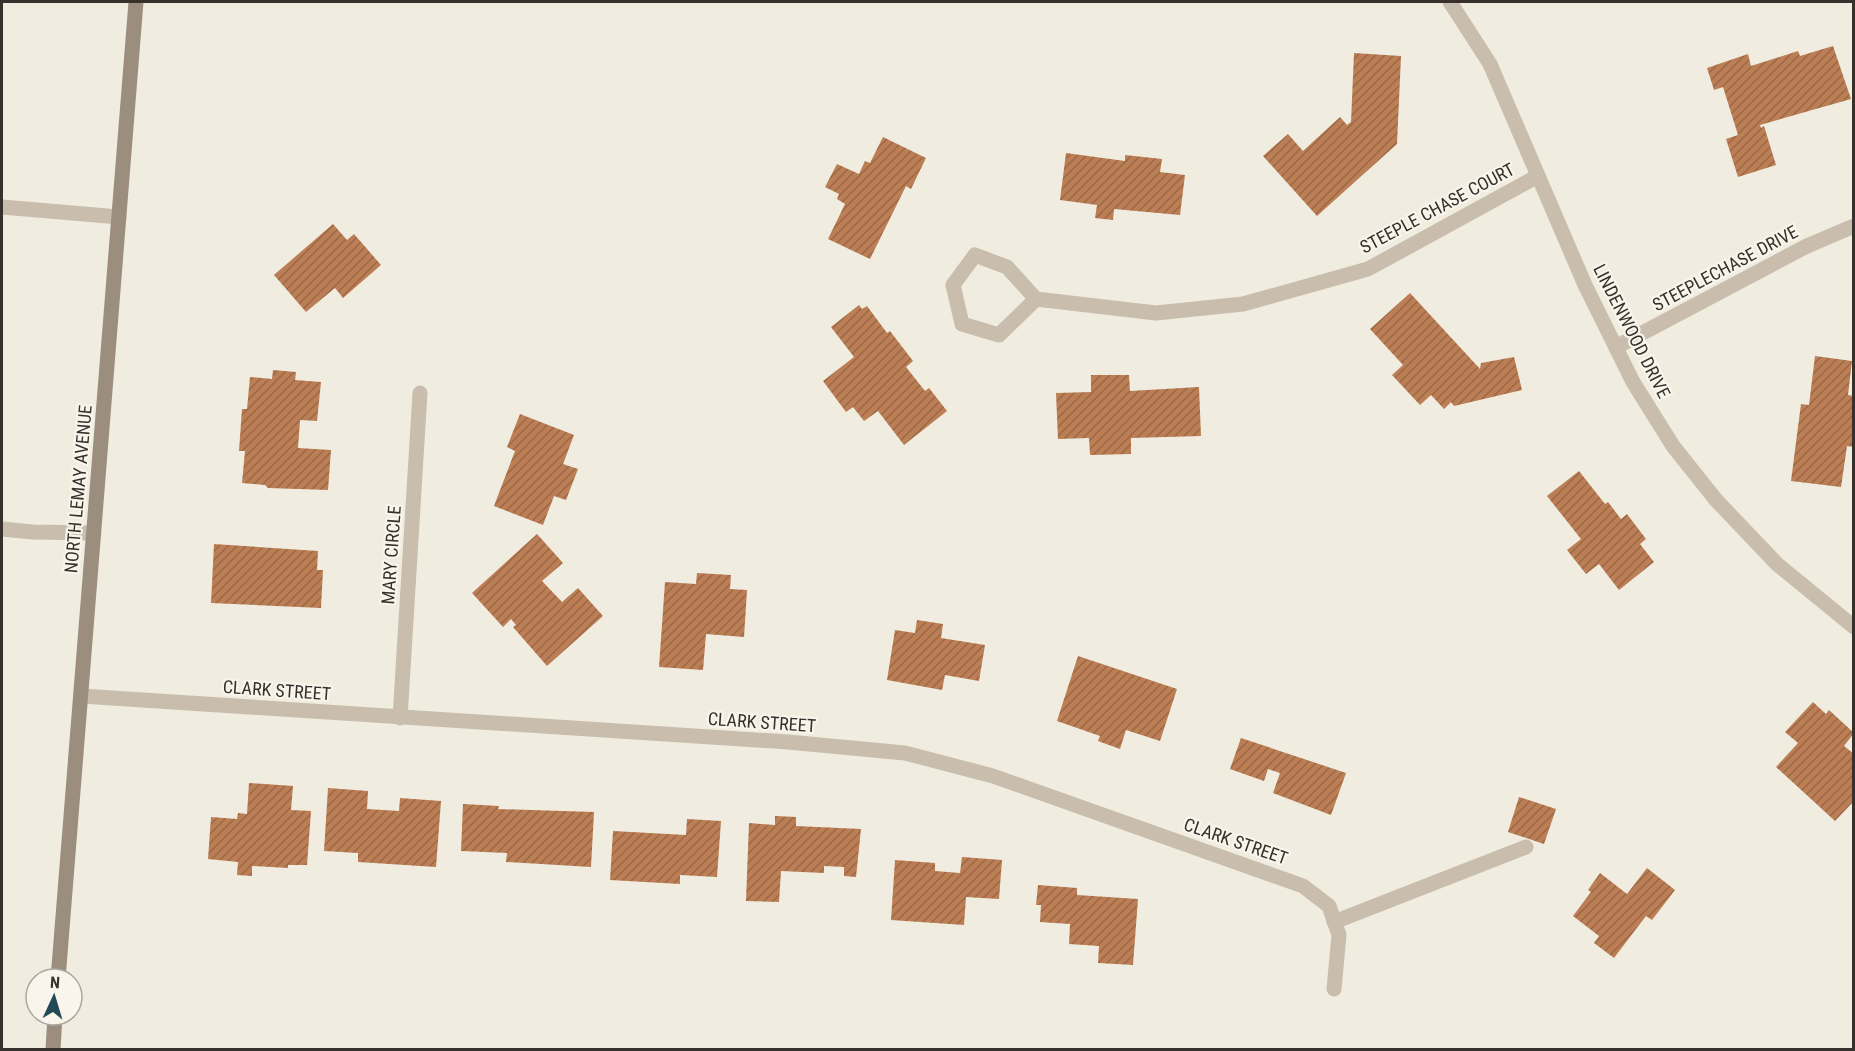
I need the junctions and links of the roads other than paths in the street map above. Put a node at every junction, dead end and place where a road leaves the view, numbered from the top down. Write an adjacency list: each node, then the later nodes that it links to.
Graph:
1 (136, 2): 5 (main road, NORTH LEMAY AVENUE)
2 (1450, 2): 3 (street, LINDENWOOD DRIVE)
3 (1538, 176): 7 (street, STEEPLE CHASE COURT); 8 (street, LINDENWOOD DRIVE)
4 (2, 207): 5 (street)
5 (119, 217): 11 (main road, NORTH LEMAY AVENUE)
6 (1854, 226): 8 (street, STEEPLECHASE DRIVE)
7 (1036, 299): 7 (street)
8 (1616, 347): 12 (street, LINDENWOOD DRIVE)
9 (420, 393): 14 (street, MARY CIRCLE)
10 (2, 529): 11 (street)
11 (94, 533): 13 (main road, NORTH LEMAY AVENUE)
12 (1854, 627)
13 (81, 696): 14 (street, CLARK STREET); 17 (main road, NORTH LEMAY AVENUE)
14 (400, 718): 16 (street, CLARK STREET)
15 (1526, 848): 16 (street)
16 (1334, 922): 18 (street, CLARK STREET)
17 (59, 967)
18 (1334, 989)
19 (54, 1027): 20 (main road)
20 (53, 1050)

